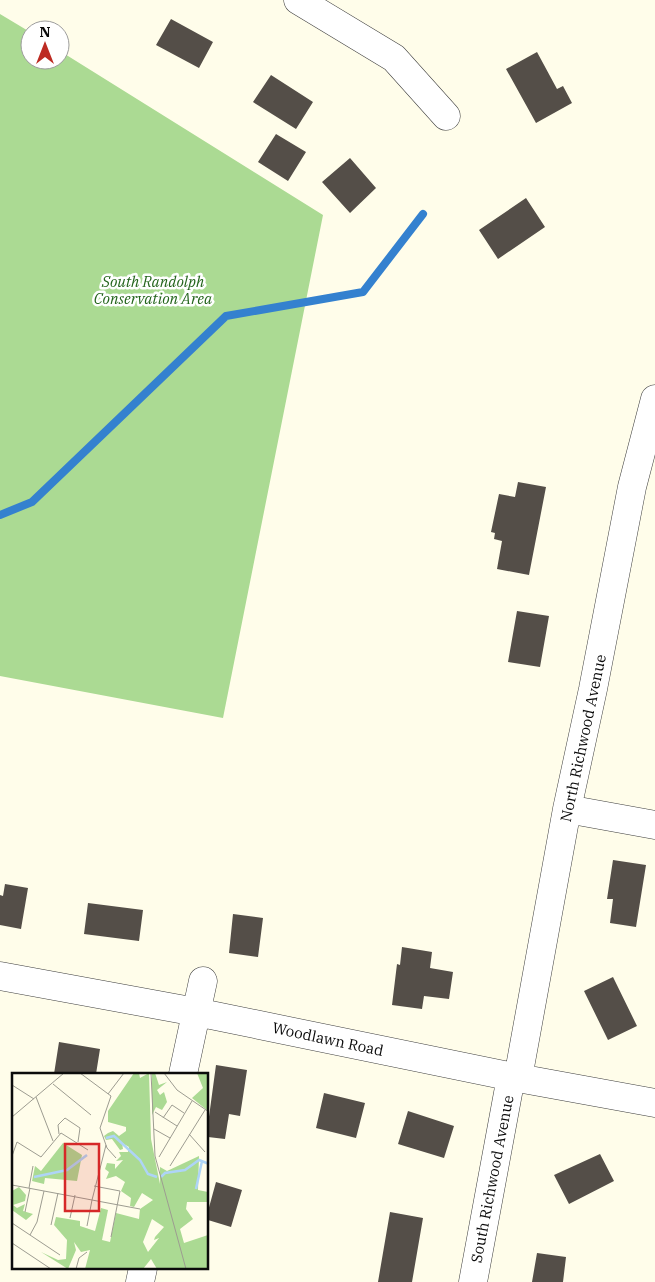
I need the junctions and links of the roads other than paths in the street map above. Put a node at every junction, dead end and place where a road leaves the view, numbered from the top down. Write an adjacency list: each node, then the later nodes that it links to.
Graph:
1 (298, 0): 2 (street)
2 (446, 116)
3 (655, 399): 4 (street, North Richwood Avenue)
4 (568, 809): 5 (street); 10 (street, North Richwood Avenue)
5 (655, 825)
6 (0, 976): 8 (street, Woodlawn Road)
7 (202, 981): 8 (street)
8 (196, 1012): 9 (street); 10 (street, Woodlawn Road)
9 (183, 1073)
10 (515, 1077): 11 (street, Woodlawn Road); 12 (street, South Richwood Avenue)
11 (655, 1102)
12 (473, 1282)

